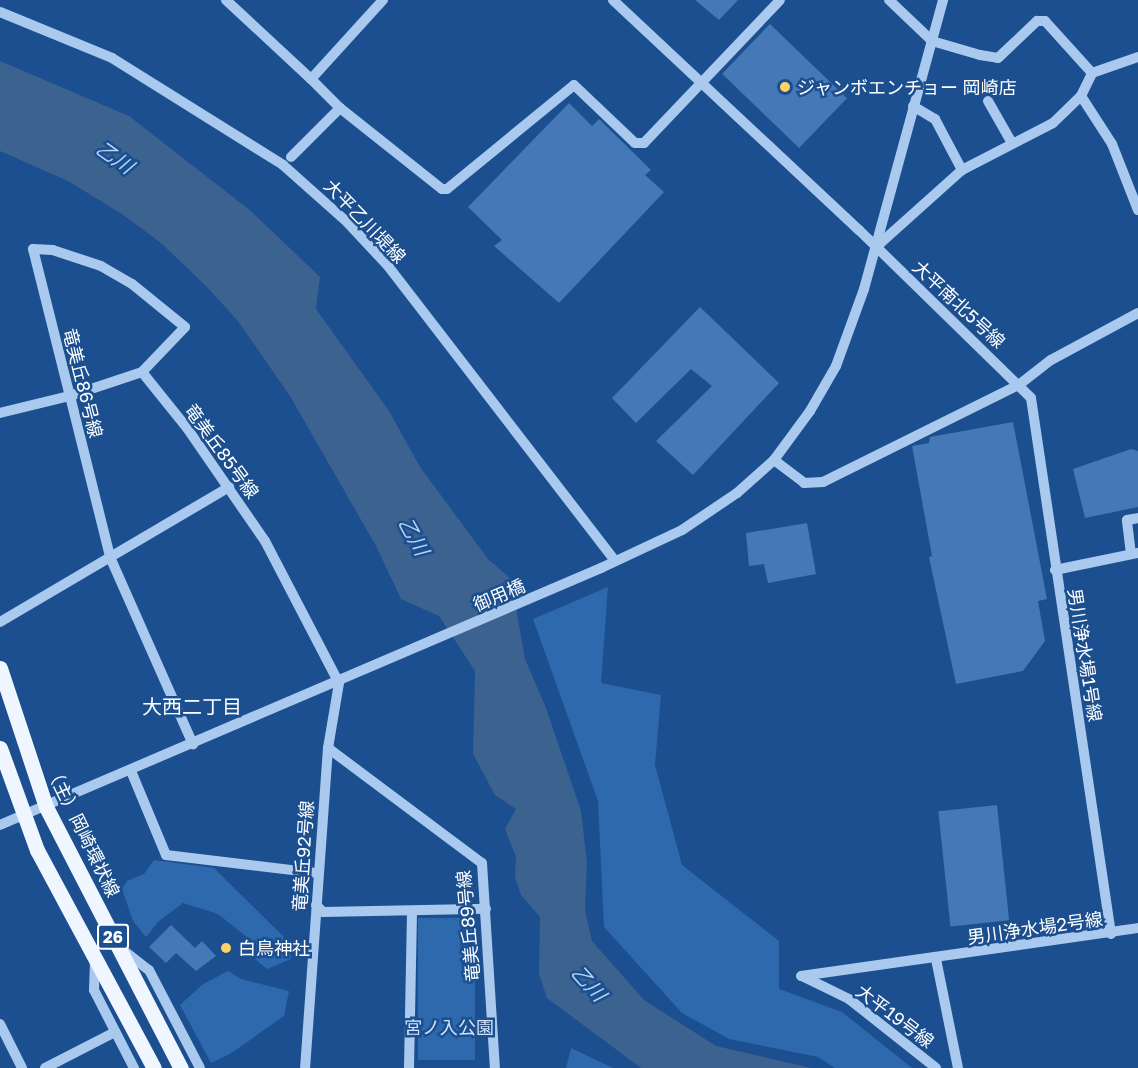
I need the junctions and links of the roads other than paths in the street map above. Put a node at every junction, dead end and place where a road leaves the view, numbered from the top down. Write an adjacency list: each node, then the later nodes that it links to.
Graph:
1 (226, 0): 11 (street)
2 (382, 0): 11 (street)
3 (613, 0): 12 (street)
4 (780, 0): 12 (street)
5 (889, 0): 8 (street)
6 (943, 0): 8 (street, 御用橋)
7 (0, 12): 32 (street, 大平乙川堤線)
8 (932, 41): 10 (street); 15 (street, 御用橋)
9 (1138, 57): 10 (street)
10 (1092, 73): 13 (street)
11 (311, 79): 16 (street)
12 (701, 84): 16 (street); 21 (street, 大平南北5号線)
13 (1081, 96): 17 (street); 20 (street)
14 (988, 101): 17 (street)
15 (913, 106): 19 (street); 21 (street, 御用橋)
16 (340, 108): 18 (street)
17 (1012, 143): 19 (street)
18 (291, 157)
19 (962, 170): 21 (street)
20 (1138, 210)
21 (875, 248): 24 (street, 大平南北5号線); 27 (street, 御用橋)
22 (1138, 313): 24 (street)
23 (142, 372): 25 (street); 25 (street, 竜美丘86号線); 28 (street, 竜美丘85号線)
24 (1020, 384): 27 (street); 33 (street, 男川浄水場1号線)
25 (70, 396): 26 (street); 31 (street, 竜美丘86号線)
26 (0, 413)
27 (774, 460): 32 (street, 御用橋)
28 (229, 487): 31 (street); 36 (street, 竜美丘85号線)
29 (1138, 518): 30 (street)
30 (1135, 553): 33 (street)
31 (110, 557): 34 (street); 37 (street, 竜美丘86号線)
32 (615, 561): 36 (street, 御用橋)
33 (1055, 570): 49 (street, 男川浄水場1号線)
34 (0, 622)
35 (0, 668): 41 (main road, （主）岡崎環状線 / 26)
36 (339, 683): 37 (street, 御用橋); 39 (street, 竜美丘92号線)
37 (193, 744): 40 (street, 御用橋)
38 (0, 748): 42 (main road, 26)
39 (328, 748): 44 (street, 竜美丘92号線); 46 (street, 竜美丘89号線)
40 (132, 771): 41 (street, 御用橋); 44 (street)
41 (46, 807): 42 (street, 御用橋); 50 (main road, （主）岡崎環状線 / 26)
42 (22, 816): 43 (street, 御用橋); 51 (main road, 26)
43 (0, 825)
44 (318, 873): 45 (street, 竜美丘92号線)
45 (316, 905): 47 (street); 62 (street, 竜美丘92号線)
46 (486, 909): 47 (street); 64 (street, 竜美丘89号線)
47 (412, 911): 63 (street)
48 (1138, 928): 49 (street, 男川浄水場2号線)
49 (1110, 934): 52 (street, 男川浄水場2号線)
50 (117, 946): 60 (main road, （主）岡崎環状線 / 26); 61 (street)
51 (95, 958): 55 (street); 59 (main road, 26)
52 (936, 959): 53 (street, 男川浄水場2号線); 66 (street)
53 (801, 976): 65 (street, 大平19号線)
54 (0, 1024): 56 (street)
55 (115, 1032): 57 (street); 58 (street)
56 (22, 1068)
57 (45, 1068)
58 (134, 1068)
59 (154, 1068)
60 (181, 1068)
61 (200, 1068)
62 (305, 1068)
63 (409, 1068)
64 (495, 1068)
65 (936, 1068)
66 (958, 1068)

